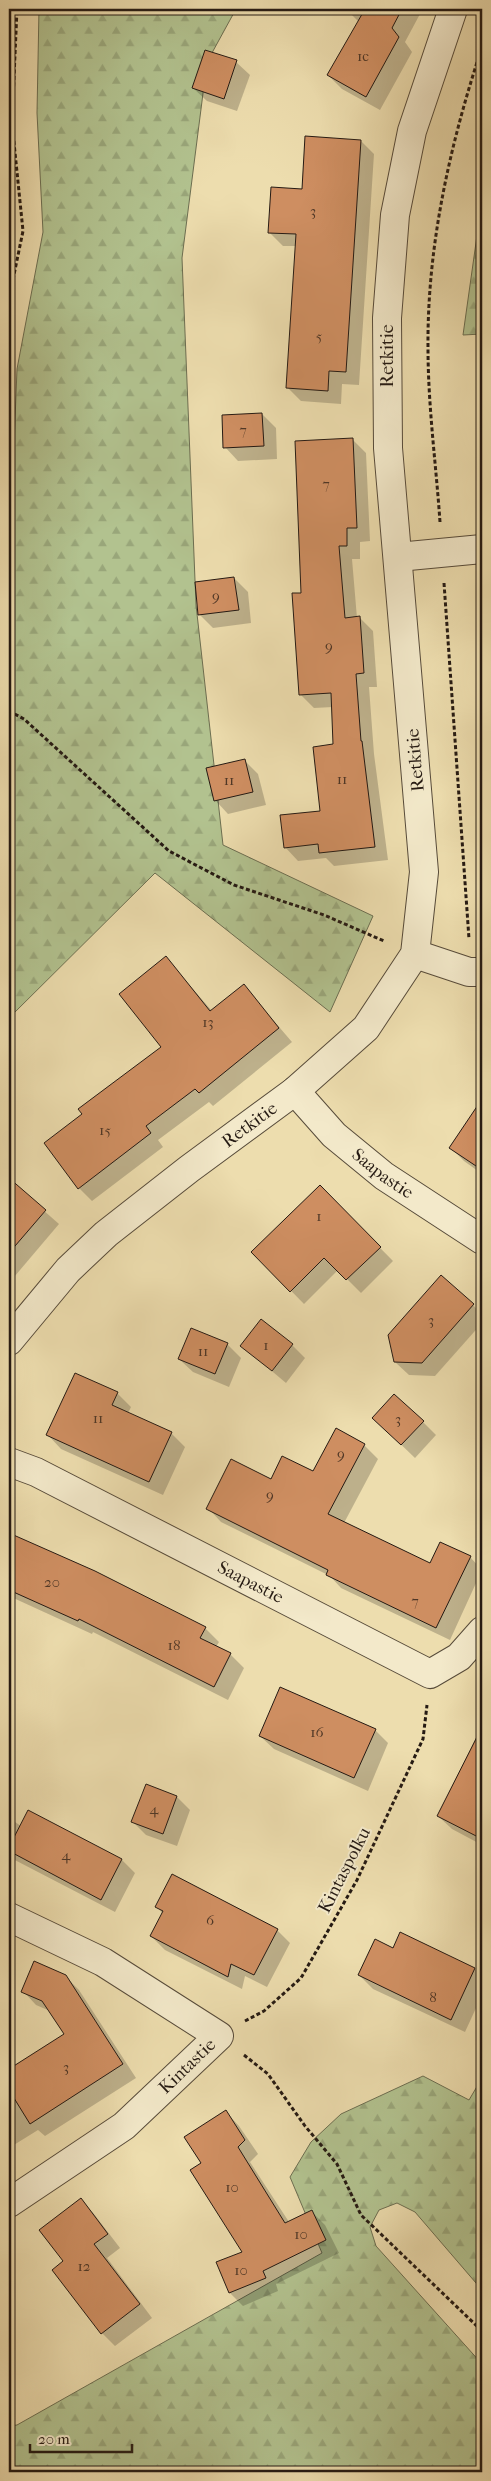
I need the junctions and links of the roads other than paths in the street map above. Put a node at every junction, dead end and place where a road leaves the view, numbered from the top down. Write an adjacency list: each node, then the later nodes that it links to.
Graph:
1 (453, 9): 3 (street, Retkitie)
2 (482, 549): 3 (street)
3 (398, 557): 4 (street, Retkitie)
4 (415, 954): 5 (street); 6 (street, Retkitie)
5 (476, 972)
6 (295, 1091): 7 (street, Saapastie); 8 (street, Retkitie)
7 (482, 1240)
8 (9, 1341)
9 (9, 1462): 10 (street, Saapastie)
10 (482, 1630)
11 (9, 1917): 12 (street, Kintastie)
12 (9, 2203)

